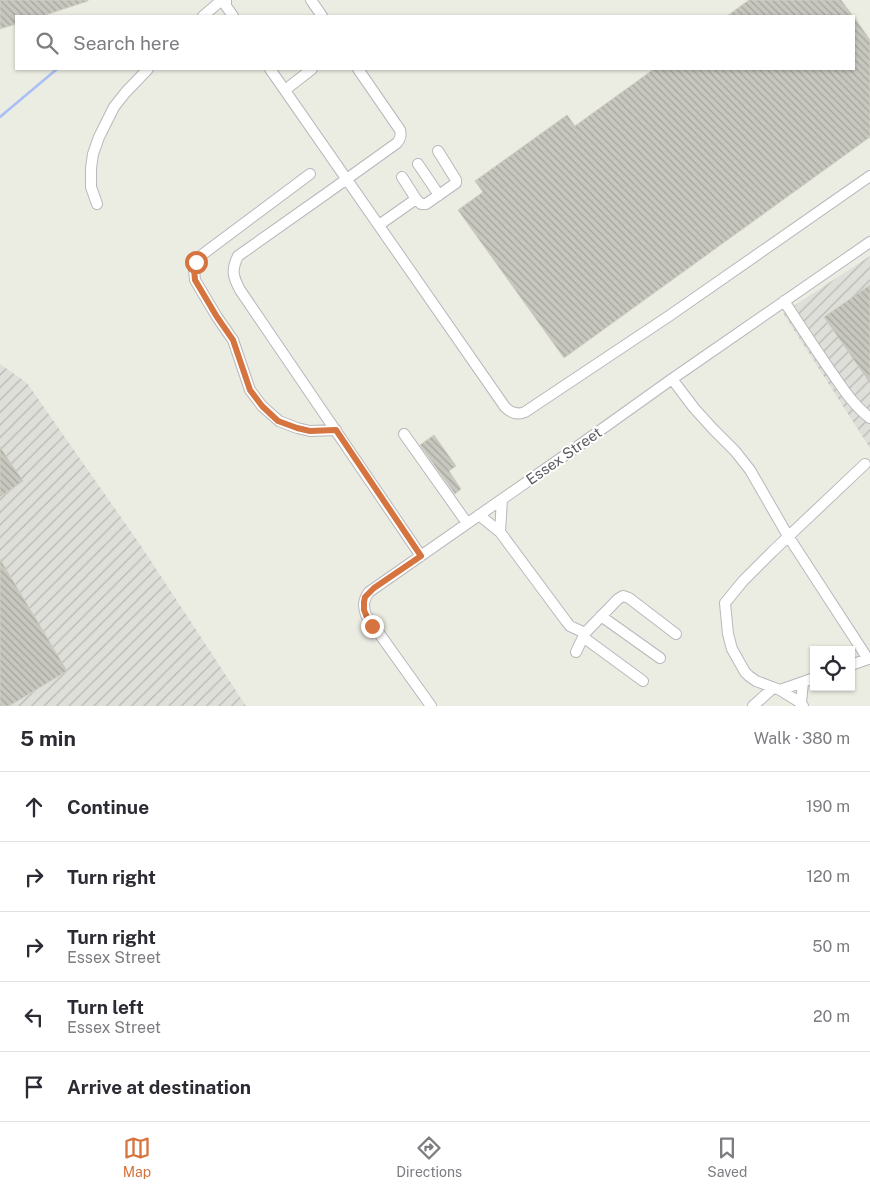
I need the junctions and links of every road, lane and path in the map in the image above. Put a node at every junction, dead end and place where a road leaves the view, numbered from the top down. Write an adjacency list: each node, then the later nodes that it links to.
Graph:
1 (222, 0): 4 (street)
2 (226, 0): 5 (street)
3 (311, 0): 6 (street)
4 (204, 15)
5 (232, 15)
6 (321, 15)
7 (147, 70): 20 (street)
8 (271, 70): 11 (street)
9 (311, 70): 11 (street)
10 (359, 70): 17 (street)
11 (285, 90): 17 (street)
12 (438, 151): 18 (street)
13 (418, 164): 18 (street)
14 (310, 174): 26 (street)
15 (870, 176): 21 (street)
16 (402, 177): 19 (street)
17 (346, 180): 21 (street); 26 (street)
18 (439, 195): 19 (street)
19 (416, 199): 21 (street)
20 (97, 204)
21 (379, 225)
22 (870, 242): 23 (street, Essex Street)
23 (784, 301): 24 (street, Essex Street); 25 (street)
24 (672, 379): 29 (street, Essex Street); 33 (street)
25 (870, 418)
26 (336, 430): 34 (street)
27 (404, 434): 31 (street)
28 (865, 464): 33 (street)
29 (502, 499): 30 (street, Essex Street); 32 (street)
30 (479, 515): 31 (street, Essex Street); 32 (street)
31 (467, 523): 34 (street, Essex Street)
32 (500, 532): 37 (street)
33 (788, 536): 40 (street); 45 (street)
34 (421, 556): 48 (street, Essex Street)
35 (601, 616): 36 (street); 37 (street); 39 (street)
36 (676, 634)
37 (584, 635): 38 (street); 43 (street)
38 (576, 652)
39 (660, 658)
40 (869, 659): 41 (street)
41 (855, 664)
42 (810, 679): 44 (street)
43 (644, 681)
44 (803, 682): 46 (street); 47 (street)
45 (762, 683): 46 (street); 49 (street)
46 (777, 689): 47 (street); 49 (street)
47 (802, 705)
48 (431, 706)
49 (753, 706)

